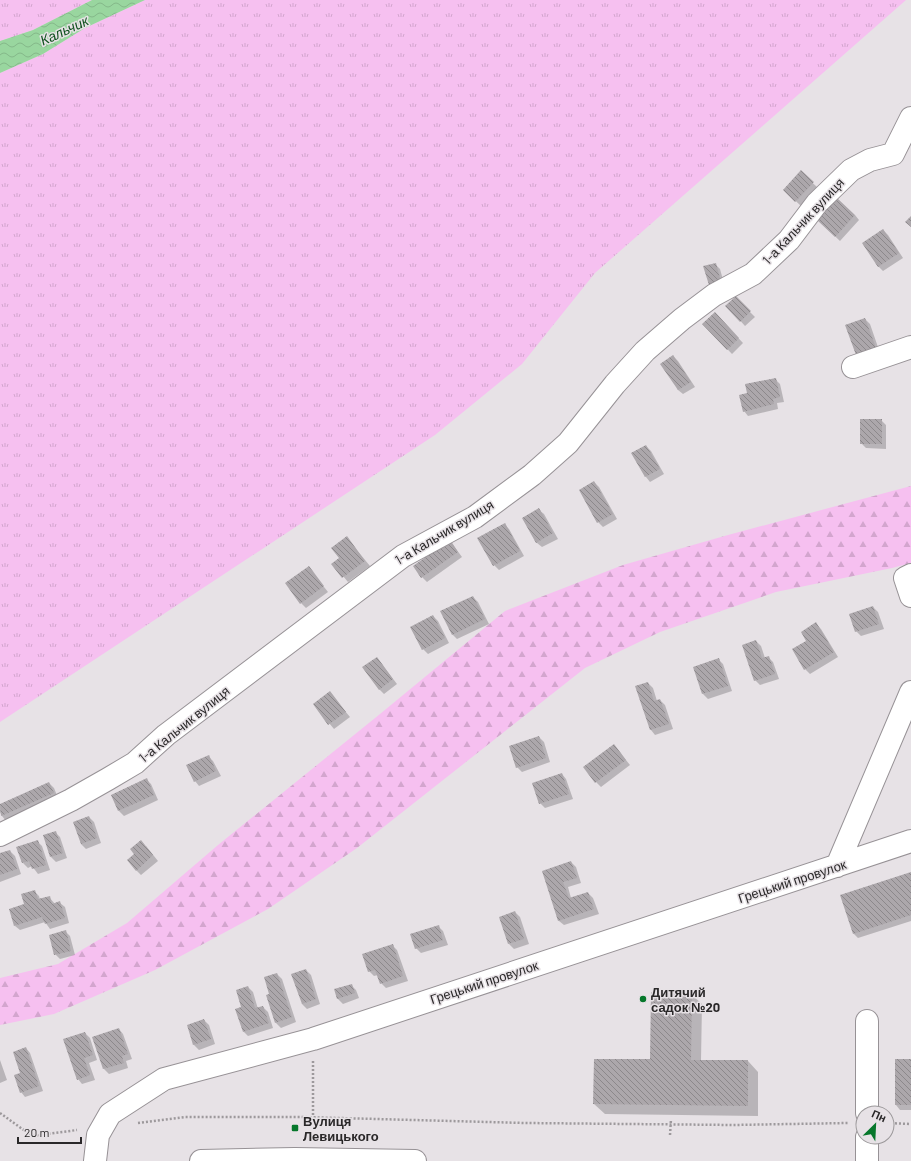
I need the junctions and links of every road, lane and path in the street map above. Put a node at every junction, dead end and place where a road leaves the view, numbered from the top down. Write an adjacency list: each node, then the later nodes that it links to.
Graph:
1 (911, 118): 7 (street, 1-а Кальчик вулиця)
2 (911, 347): 3 (street)
3 (853, 367)
4 (911, 575): 5 (street)
5 (911, 596)
6 (911, 692): 9 (street)
7 (0, 835)
8 (911, 842): 9 (street, Грецький провулок)
9 (837, 866): 11 (street, Грецький провулок)
10 (867, 1021): 12 (street)
11 (313, 1039): 14 (path); 20 (street, Грецький провулок)
12 (864, 1105)
13 (0, 1113): 20 (path)
14 (313, 1117): 17 (path); 20 (path)
15 (670, 1119): 17 (path)
16 (895, 1123): 19 (path)
17 (670, 1124): 18 (path); 21 (path)
18 (855, 1124)
19 (911, 1124)
20 (102, 1127): 23 (street, Грецький провулок)
21 (670, 1135)
22 (865, 1145): 26 (street)
23 (94, 1161)
24 (201, 1161): 25 (street)
25 (415, 1161)
26 (867, 1161)

